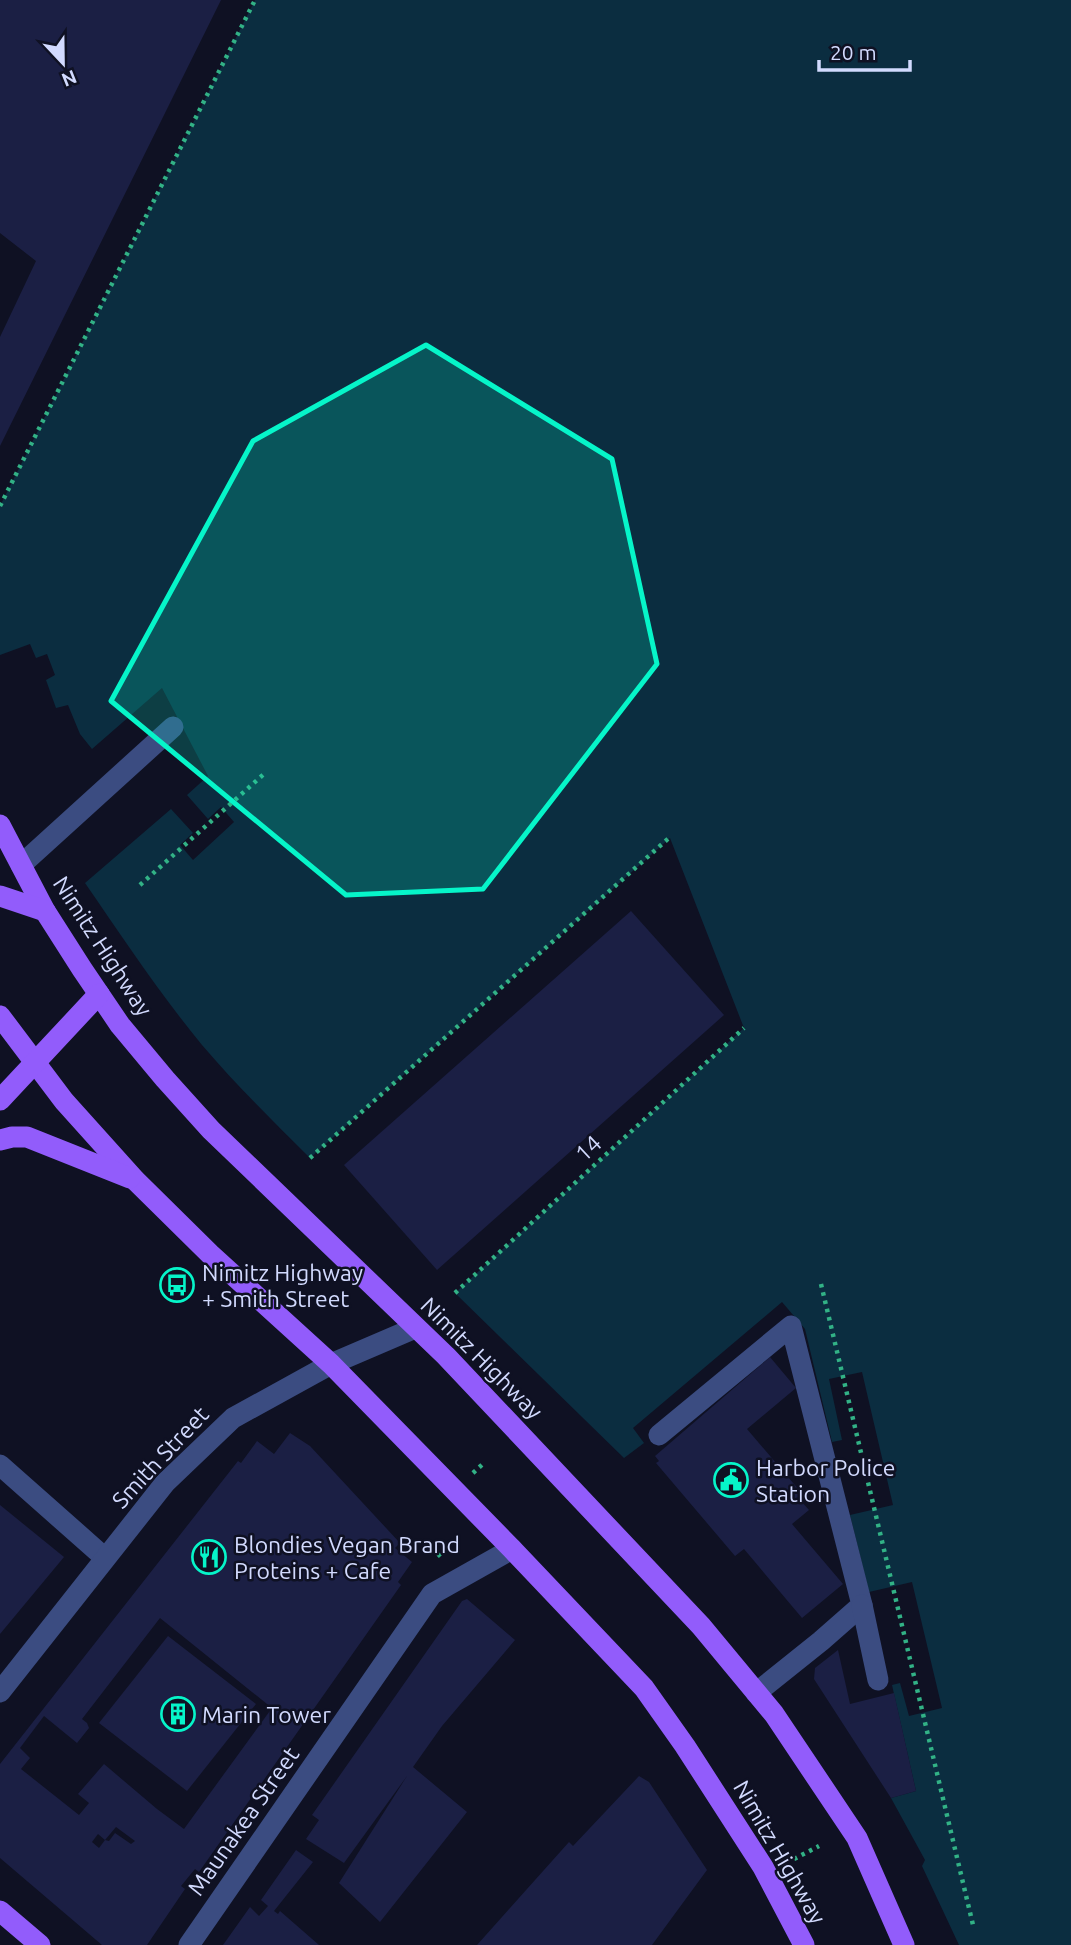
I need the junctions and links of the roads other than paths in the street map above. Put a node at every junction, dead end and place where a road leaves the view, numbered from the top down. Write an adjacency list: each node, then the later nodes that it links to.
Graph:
1 (173, 727): 3 (street)
2 (0, 825): 3 (main road, Nimitz Highway)
3 (21, 865): 5 (main road, Nimitz Highway)
4 (0, 897): 5 (main road)
5 (45, 911): 6 (main road, Nimitz Highway)
6 (99, 994): 8 (main road); 12 (main road, Nimitz Highway)
7 (0, 1016): 8 (main road, Nimitz Highway)
8 (35, 1063): 9 (main road); 11 (main road, Nimitz Highway)
9 (0, 1100)
10 (0, 1140): 11 (main road)
11 (135, 1180): 13 (main road, Nimitz Highway)
12 (415, 1328): 13 (street, Smith Street); 21 (main road, Nimitz Highway)
13 (331, 1364): 16 (main road, Nimitz Highway); 17 (street, Smith Street)
14 (659, 1436): 18 (street)
15 (0, 1465): 17 (street)
16 (512, 1549): 24 (street, Maunakea Street); 25 (main road, Nimitz Highway)
17 (105, 1558): 20 (street, Smith Street)
18 (862, 1605): 19 (street); 21 (street)
19 (878, 1680)
20 (0, 1692)
21 (756, 1693): 26 (main road, Nimitz Highway)
22 (0, 1911): 23 (main road)
23 (40, 1945)
24 (189, 1945)
25 (804, 1945)
26 (904, 1945)

